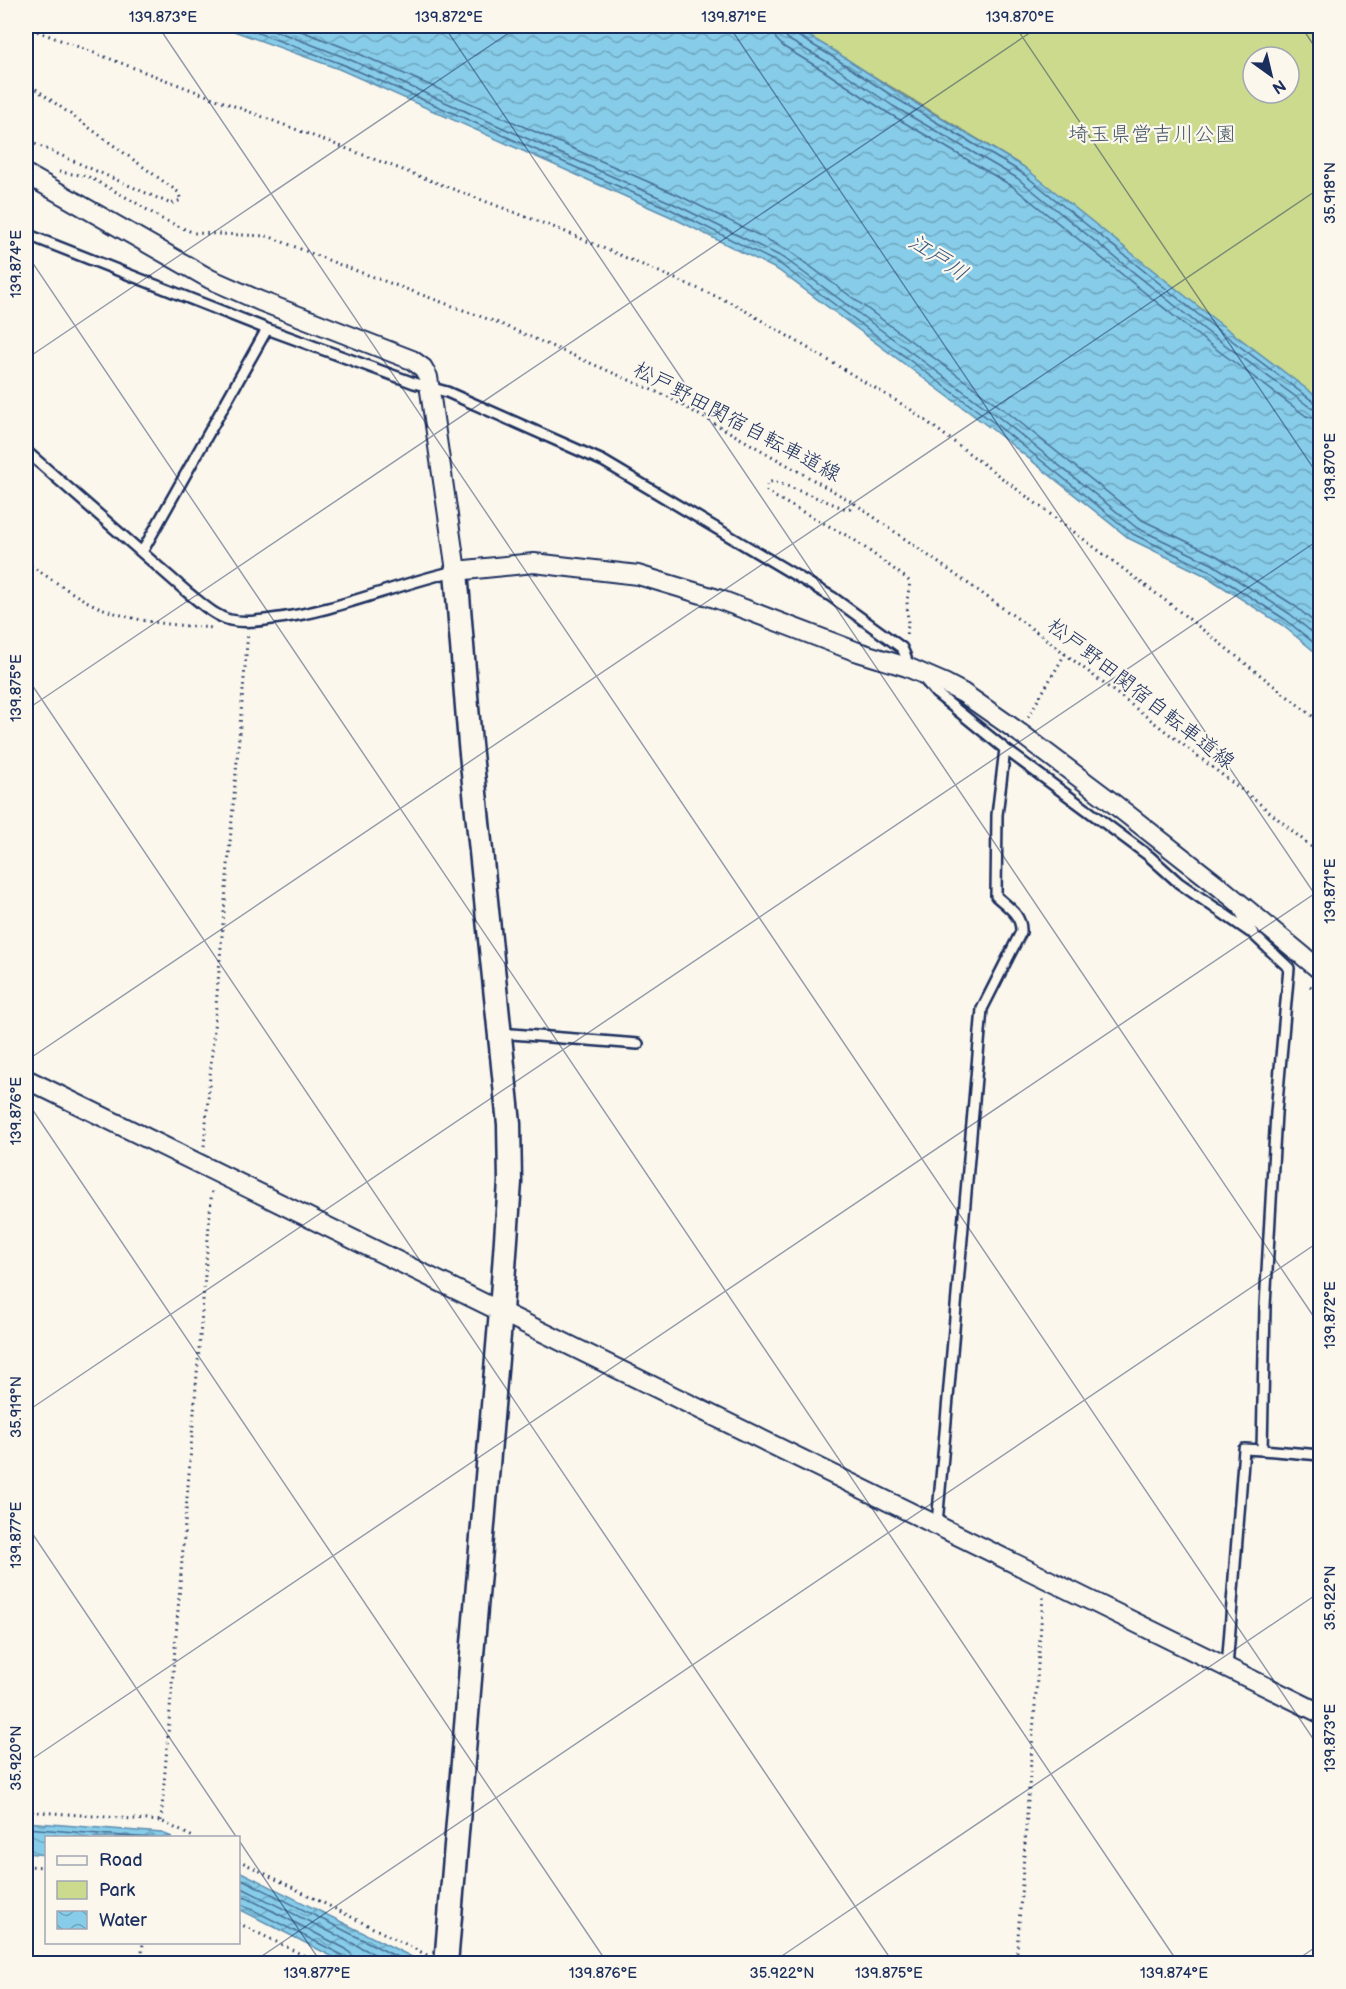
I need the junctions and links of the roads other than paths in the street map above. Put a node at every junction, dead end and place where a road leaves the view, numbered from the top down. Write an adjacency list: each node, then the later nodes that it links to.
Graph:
1 (26, 174): 4 (street)
2 (26, 234): 3 (lane)
3 (267, 329): 4 (lane); 6 (lane)
4 (429, 387): 7 (street); 8 (lane)
5 (26, 450): 6 (lane)
6 (142, 552): 7 (lane)
7 (456, 571): 8 (street); 13 (street)
8 (914, 670): 9 (lane); 10 (street)
9 (1005, 749): 11 (lane); 19 (lane)
10 (1231, 896): 11 (lane); 12 (street)
11 (1254, 935): 17 (lane)
12 (1320, 970)
13 (500, 1035): 14 (lane); 16 (street)
14 (638, 1044)
15 (26, 1079): 16 (street)
16 (501, 1311): 19 (street); 22 (street)
17 (1262, 1450): 18 (lane); 20 (lane)
18 (1320, 1455)
19 (937, 1524): 20 (street)
20 (1227, 1668): 21 (street)
21 (1320, 1713)
22 (440, 1961)

